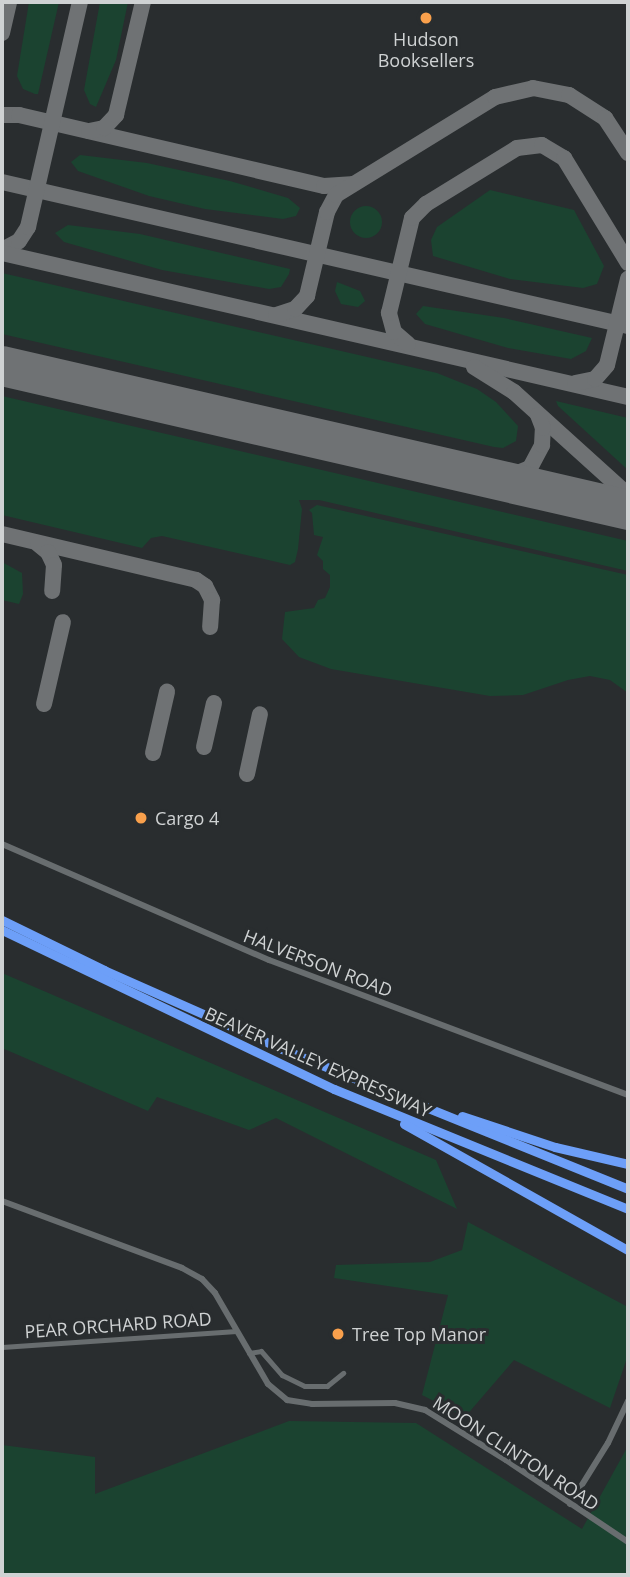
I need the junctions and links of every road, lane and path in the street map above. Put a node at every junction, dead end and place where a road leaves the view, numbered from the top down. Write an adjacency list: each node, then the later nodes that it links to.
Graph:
1 (2, 844): 6 (street, HALVERSON ROAD)
2 (2, 920): 4 (highway, BEAVER VALLEY EXPRESSWAY)
3 (2, 930): 5 (highway, BEAVER VALLEY EXPRESSWAY)
4 (321, 1065): 7 (highway); 8 (highway, BEAVER VALLEY EXPRESSWAY)
5 (334, 1088): 10 (highway, BEAVER VALLEY EXPRESSWAY); 11 (highway)
6 (628, 1095)
7 (628, 1164)
8 (628, 1189)
9 (2, 1201): 12 (street, MOON CLINTON ROAD)
10 (628, 1209)
11 (628, 1250)
12 (236, 1331): 13 (street, PEAR ORCHARD ROAD); 14 (street, MOON CLINTON ROAD)
13 (2, 1347)
14 (249, 1353): 15 (street); 17 (street, MOON CLINTON ROAD)
15 (343, 1373)
16 (628, 1401): 17 (street)
17 (570, 1504): 18 (street, MOON CLINTON ROAD)
18 (628, 1542)

